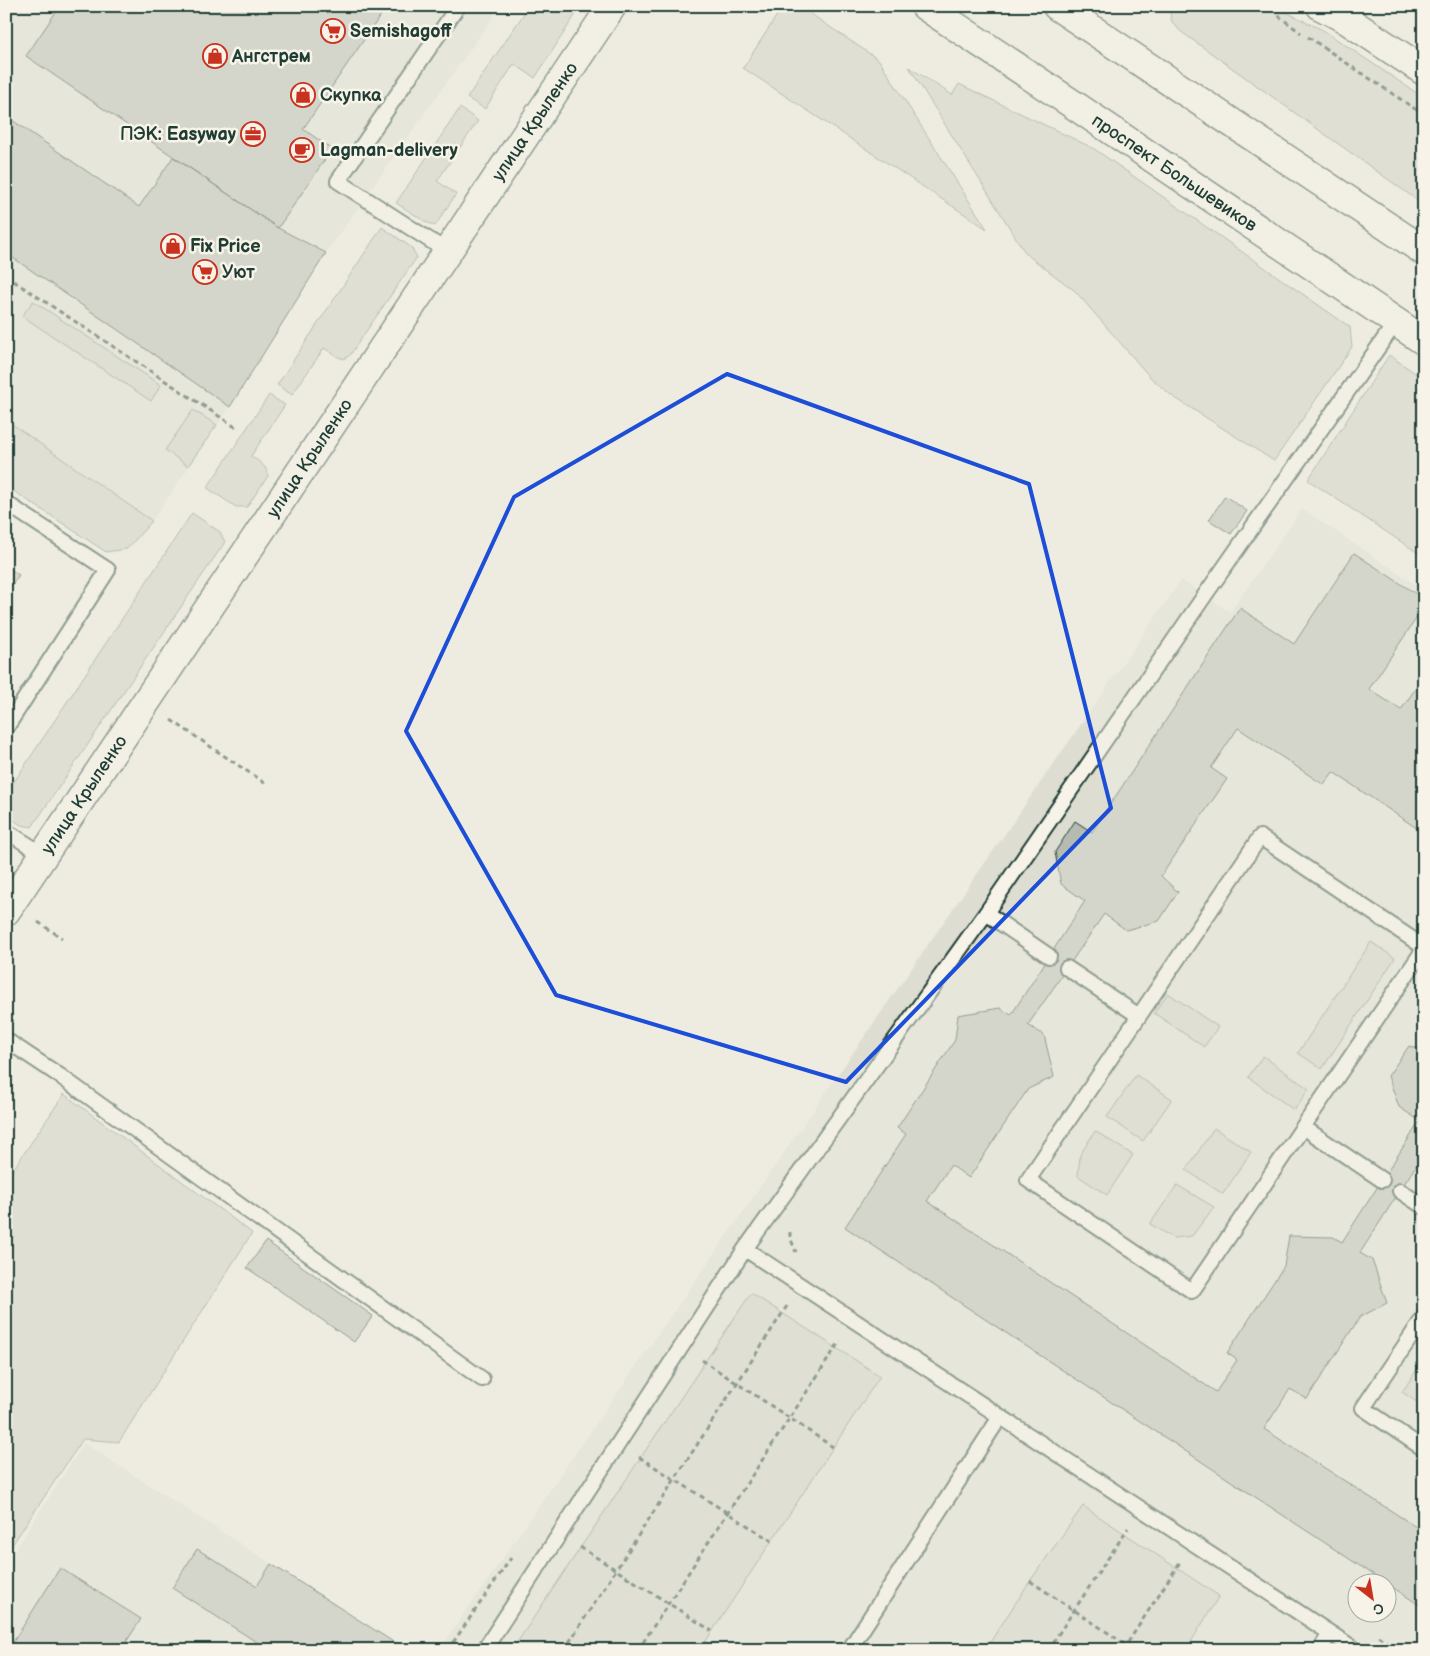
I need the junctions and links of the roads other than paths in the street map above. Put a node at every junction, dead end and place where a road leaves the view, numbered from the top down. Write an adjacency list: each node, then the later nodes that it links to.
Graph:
1 (458, 6): 8 (lane)
2 (612, 6): 8 (street, улица Крыленко)
3 (925, 6): 9 (street, проспект Большевиков)
4 (1057, 6): 7 (street)
5 (1322, 6): 6 (street)
6 (1424, 71)
7 (1424, 251)
8 (448, 252): 14 (street, улица Крыленко)
9 (1396, 322): 10 (street, проспект Большевиков); 16 (lane)
10 (1424, 341)
11 (6, 503): 12 (lane)
12 (6, 728)
13 (6, 832): 14 (lane)
14 (44, 855): 15 (street, улица Крыленко)
15 (6, 911)
16 (986, 913): 18 (lane); 26 (lane)
17 (1424, 948): 20 (lane); 22 (lane)
18 (1049, 956)
19 (1067, 968): 20 (lane)
20 (1139, 1016): 22 (lane)
21 (6, 1040): 28 (lane)
22 (1304, 1127): 23 (lane)
23 (1382, 1180)
24 (1400, 1191): 25 (lane)
25 (1424, 1207)
26 (745, 1250): 29 (lane); 32 (lane)
27 (1424, 1317): 30 (lane)
28 (482, 1379)
29 (1000, 1417): 31 (lane); 33 (lane)
30 (1424, 1449)
31 (1330, 1633): 34 (lane); 35 (lane)
32 (484, 1650)
33 (849, 1650)
34 (1320, 1650)
35 (1356, 1650)

